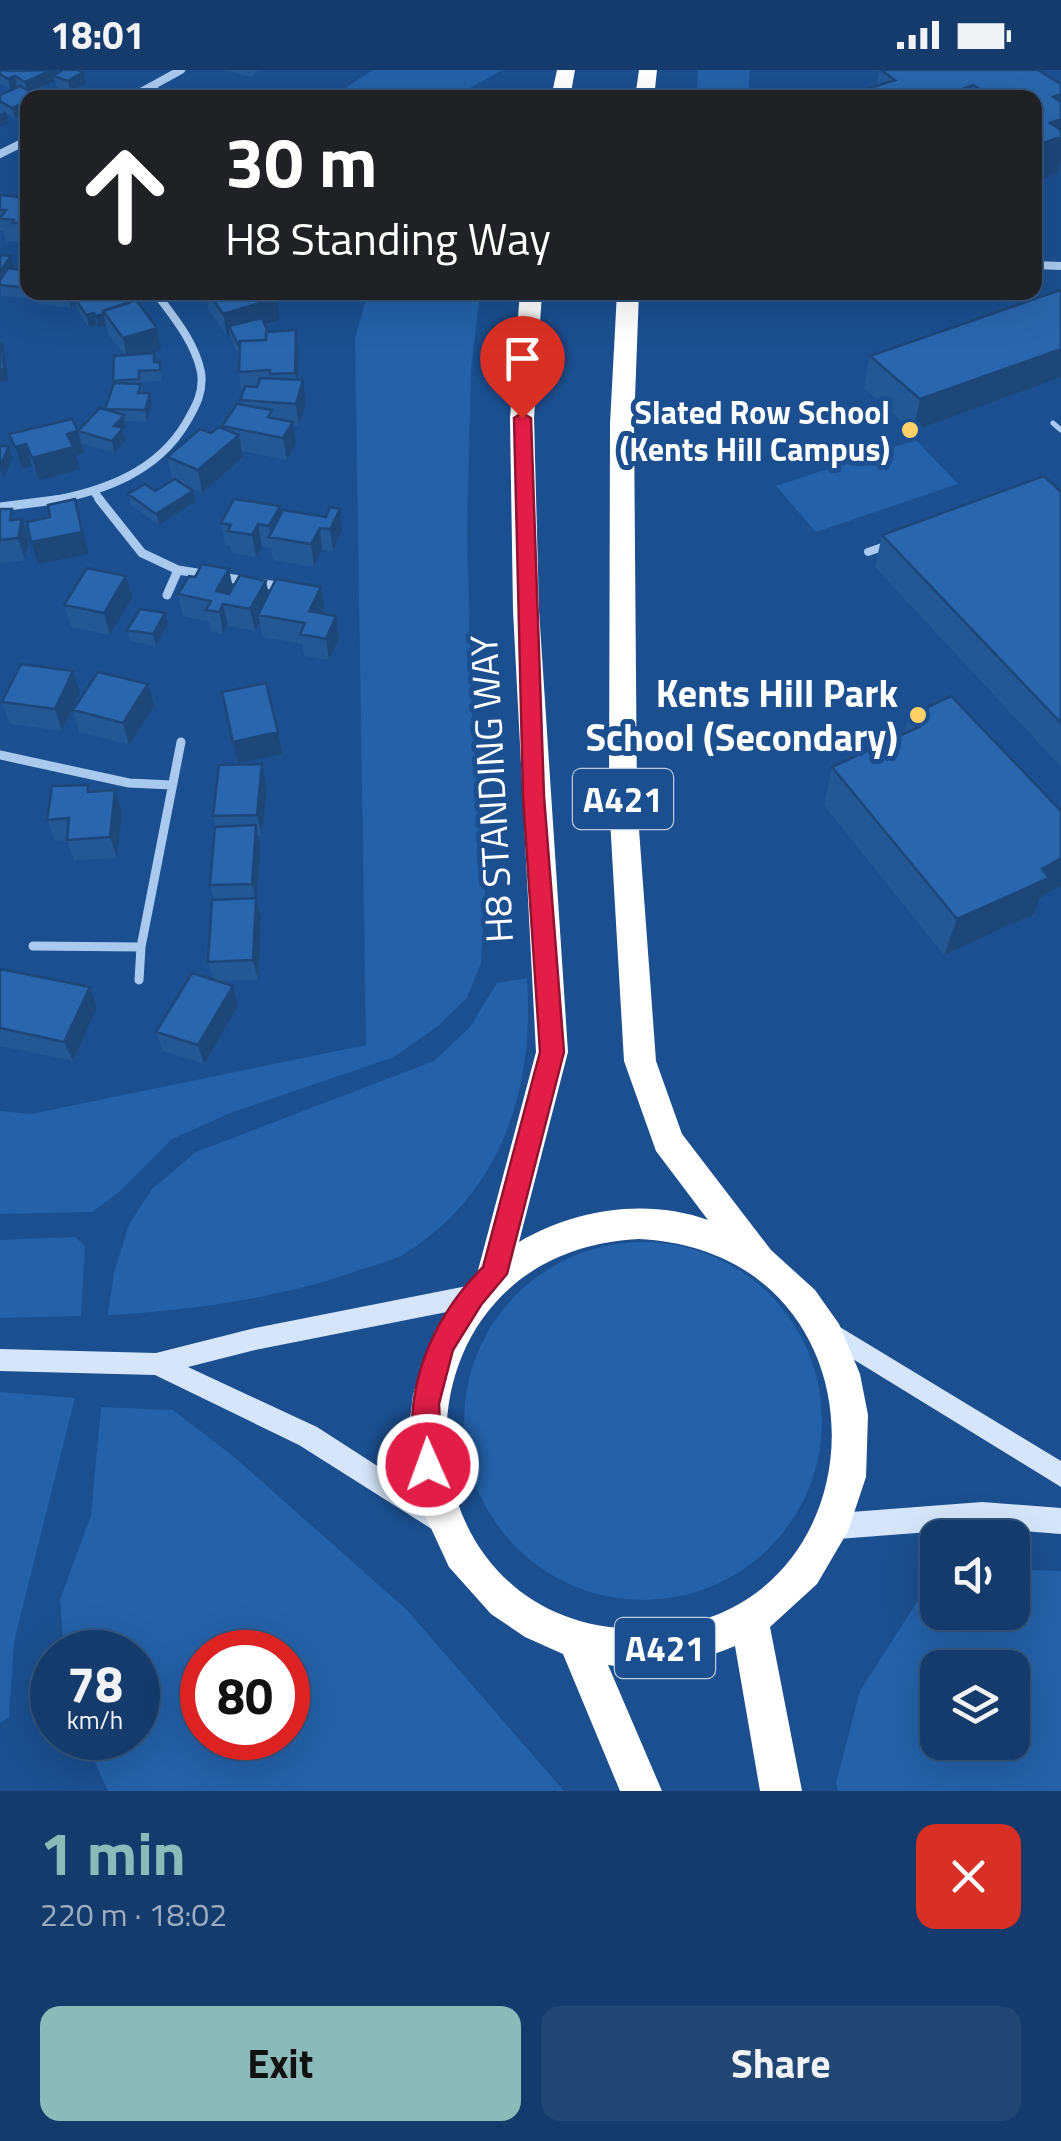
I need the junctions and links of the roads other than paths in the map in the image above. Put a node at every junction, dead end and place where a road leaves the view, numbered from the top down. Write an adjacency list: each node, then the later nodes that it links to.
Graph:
1 (181, 70): 2 (street)
2 (151, 89)
3 (161, 300): 8 (street)
4 (530, 300): 22 (highway, H8 STANDING WAY / A421)
5 (631, 300): 21 (highway, A421)
6 (1054, 424): 7 (lane)
7 (1061, 430)
8 (94, 493): 9 (street); 12 (street)
9 (0, 508)
10 (902, 540): 11 (lane)
11 (868, 552)
12 (178, 570): 13 (street); 14 (street)
13 (304, 590)
14 (167, 595)
15 (180, 742): 17 (street)
16 (0, 755): 17 (street)
17 (172, 785): 19 (street)
18 (33, 946): 19 (street)
19 (141, 947): 20 (street)
20 (139, 980)
21 (765, 1268): 22 (highway, A421); 23 (highway, A421)
22 (483, 1285): 25 (street); 28 (highway, A421)
23 (819, 1325): 26 (street); 29 (highway, A421)
24 (9, 1361): 25 (street)
25 (156, 1364): 28 (street)
26 (1061, 1474)
27 (1061, 1521): 29 (street)
28 (448, 1526): 31 (highway, A421)
29 (838, 1526): 30 (highway, A421)
30 (750, 1622): 31 (highway, A421); 33 (highway, A421)
31 (576, 1637): 32 (highway, A421)
32 (641, 1791)
33 (781, 1791)

